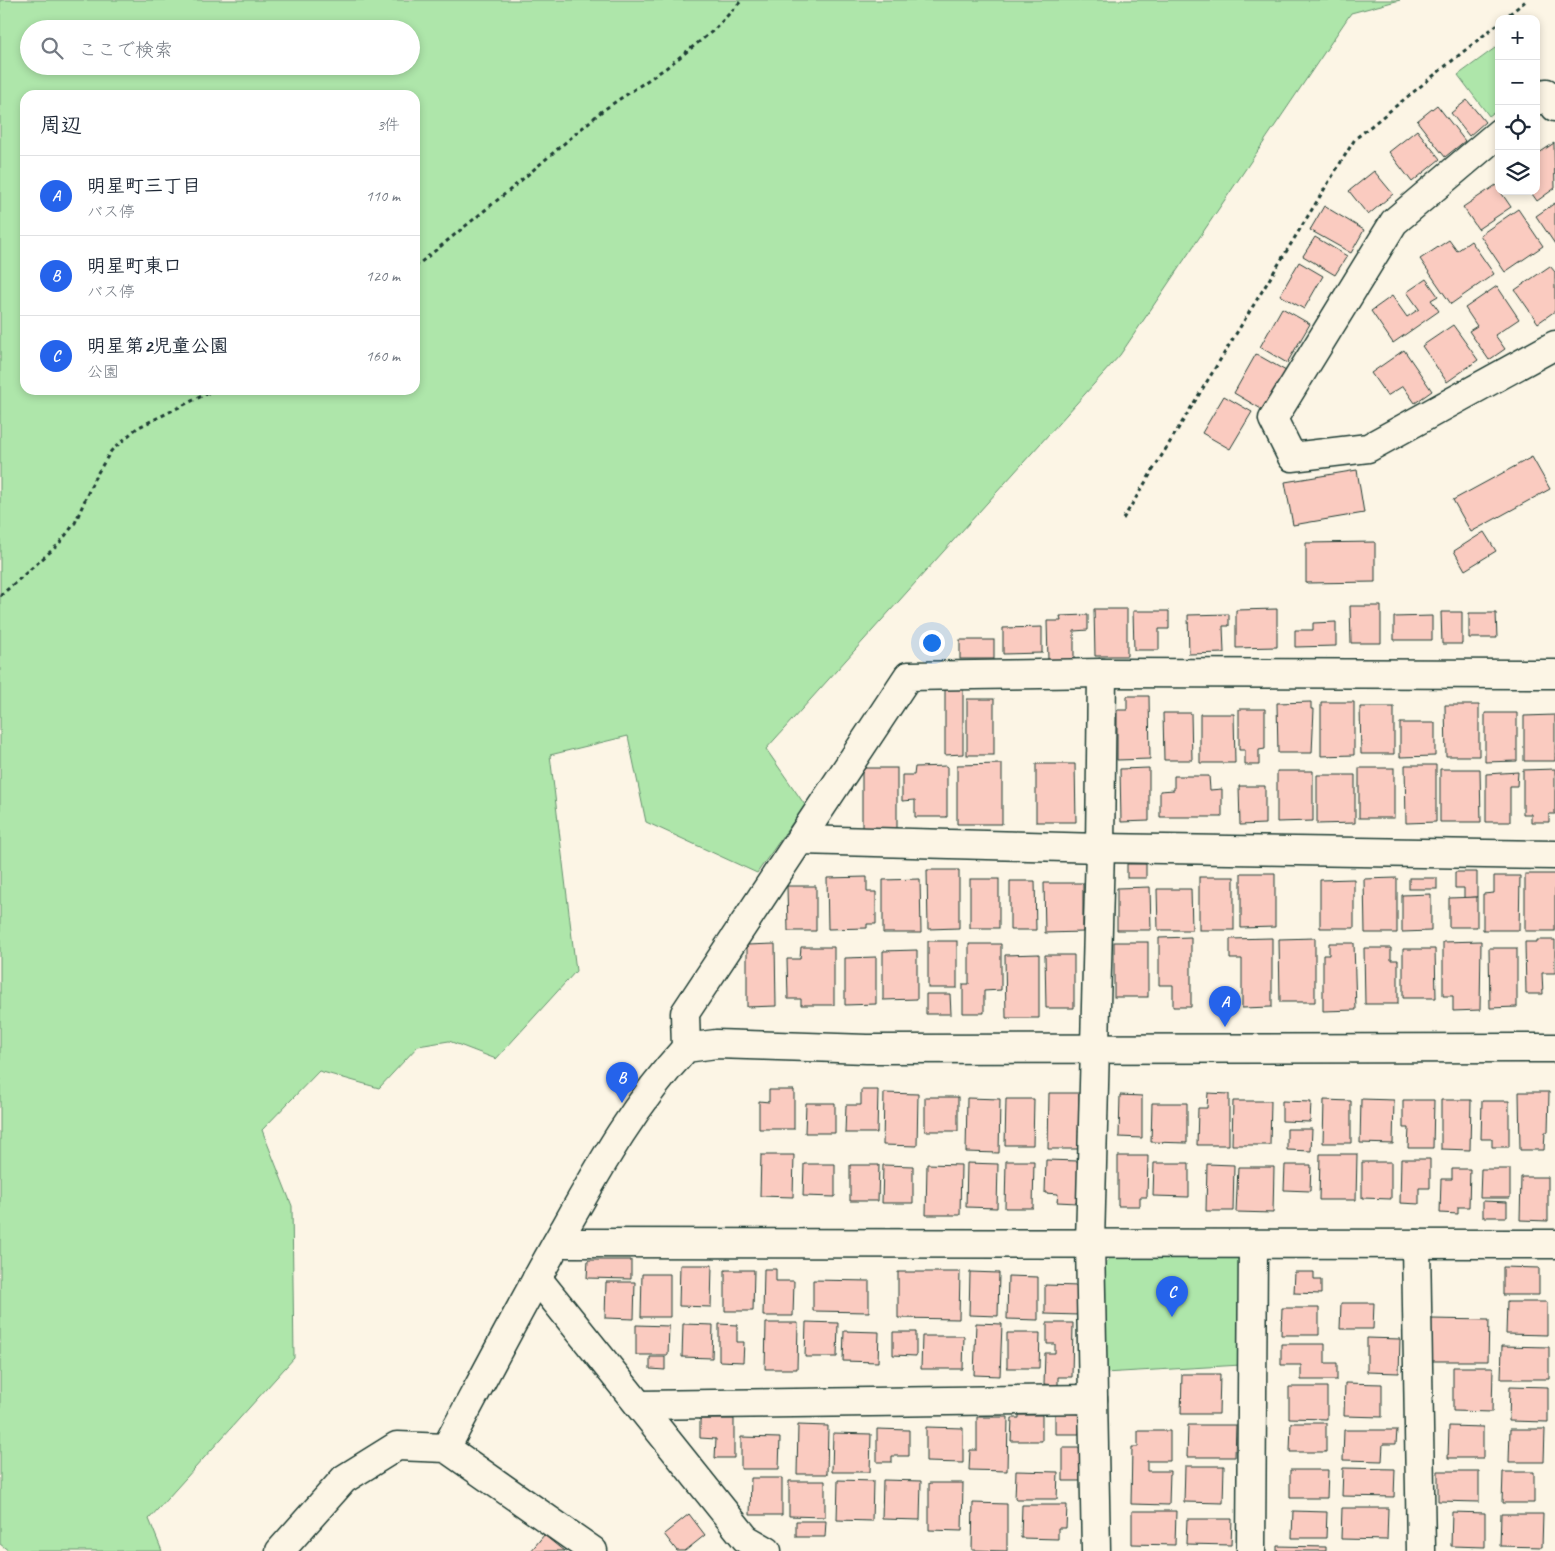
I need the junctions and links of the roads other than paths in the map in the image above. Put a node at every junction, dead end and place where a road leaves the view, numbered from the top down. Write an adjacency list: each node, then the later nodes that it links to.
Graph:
1 (1540, 99): 2 (street)
2 (1555, 107)
3 (1495, 136): 4 (street)
4 (1555, 345)
5 (1102, 673): 6 (street); 7 (street); 8 (street)
6 (1555, 674)
7 (800, 840): 8 (street); 11 (street)
8 (1100, 848): 9 (street); 10 (street)
9 (1555, 855)
10 (1096, 1047): 11 (street); 12 (street); 14 (street)
11 (686, 1048): 13 (street)
12 (1555, 1048)
13 (557, 1242): 14 (street); 18 (street)
14 (1090, 1243): 15 (street); 19 (street)
15 (1253, 1244): 16 (street); 26 (street)
16 (1416, 1244): 17 (street); 27 (street)
17 (1555, 1244)
18 (537, 1278): 20 (street); 21 (street)
19 (1093, 1399): 20 (street); 25 (street)
20 (639, 1405): 24 (street)
21 (446, 1448): 22 (street); 23 (street)
22 (280, 1551)
23 (592, 1551)
24 (767, 1551)
25 (1096, 1551)
26 (1250, 1551)
27 (1420, 1551)

